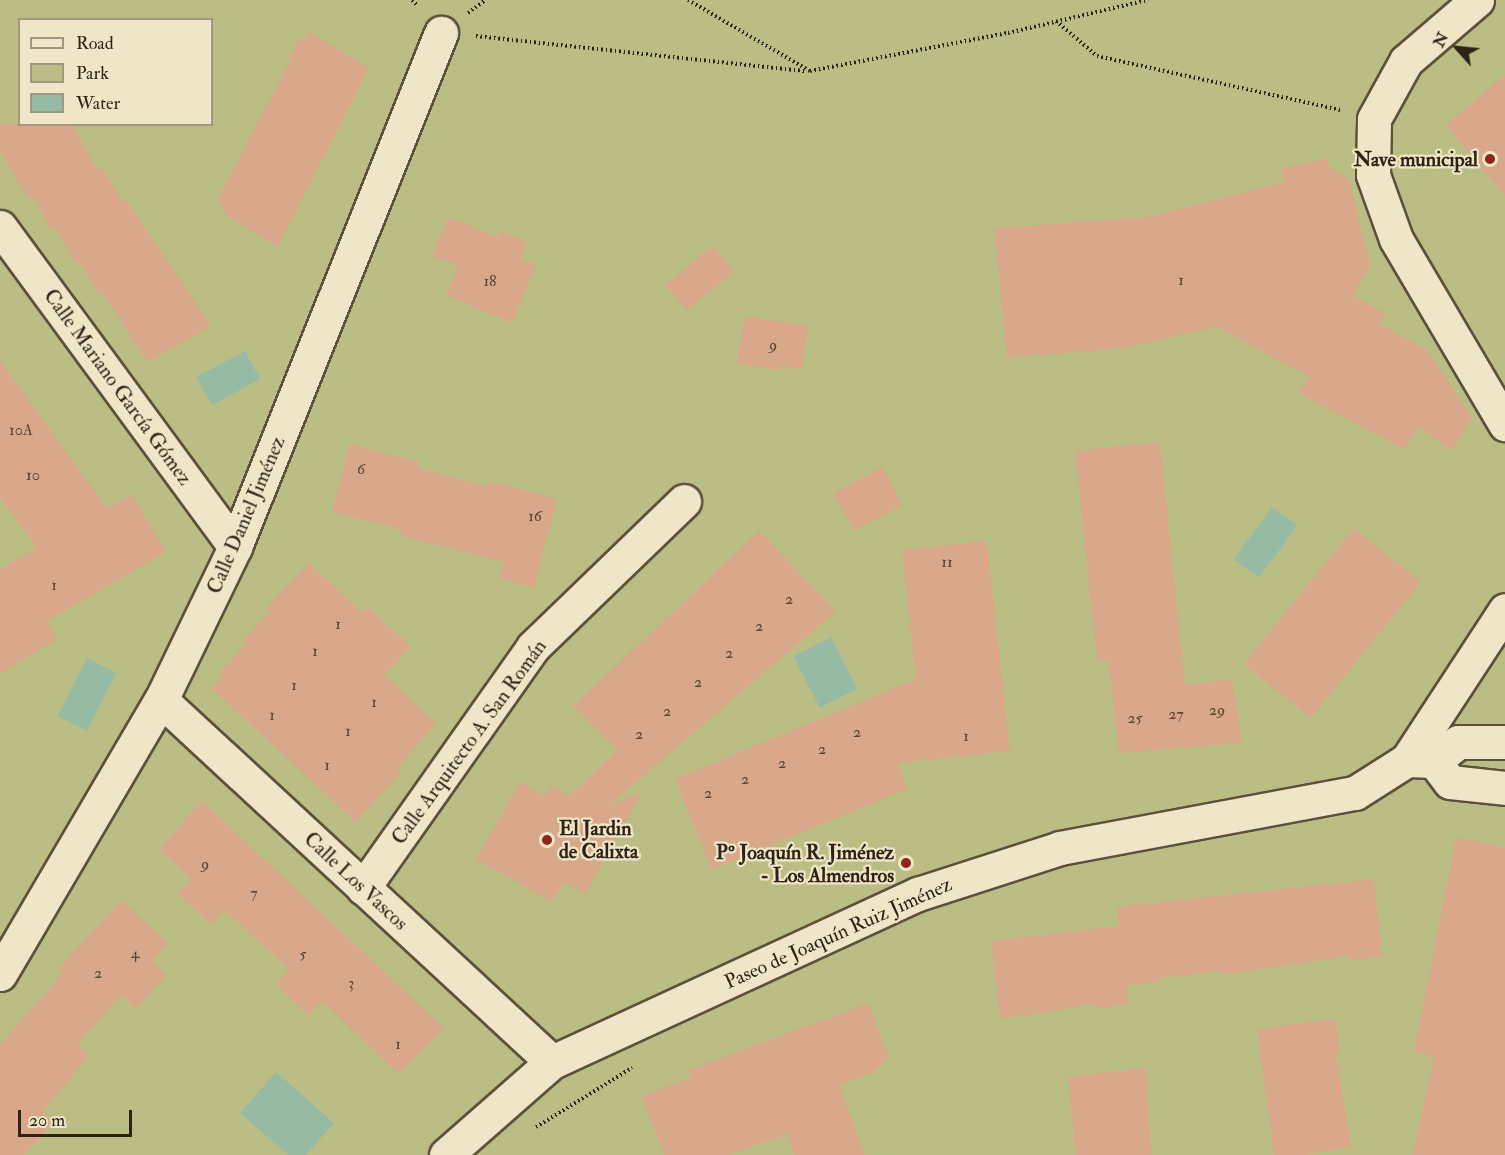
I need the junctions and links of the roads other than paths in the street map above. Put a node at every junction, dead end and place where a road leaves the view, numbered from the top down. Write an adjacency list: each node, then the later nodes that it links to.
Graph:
1 (1478, 0): 4 (street)
2 (441, 33): 6 (street, Calle Daniel Jiménez)
3 (0, 227): 6 (street, Calle Mariano García Gómez)
4 (1505, 424)
5 (684, 501): 12 (street, Calle Arquitecto A. San Román)
6 (235, 548): 8 (street, Calle Daniel Jiménez)
7 (1505, 610): 10 (street, Paseo de Joaquín Ruiz Jiménez)
8 (161, 700): 12 (street, Calle Los Vascos); 13 (street, Calle Daniel Jiménez)
9 (1505, 742): 10 (street, Paseo de Joaquín Ruiz Jiménez)
10 (1421, 761): 11 (street); 14 (street, Paseo de Joaquín Ruiz Jiménez)
11 (1505, 788)
12 (363, 888): 14 (street, Calle Los Vascos)
13 (0, 974)
14 (552, 1062): 15 (street, Paseo de Joaquín Ruiz Jiménez)
15 (446, 1155)

